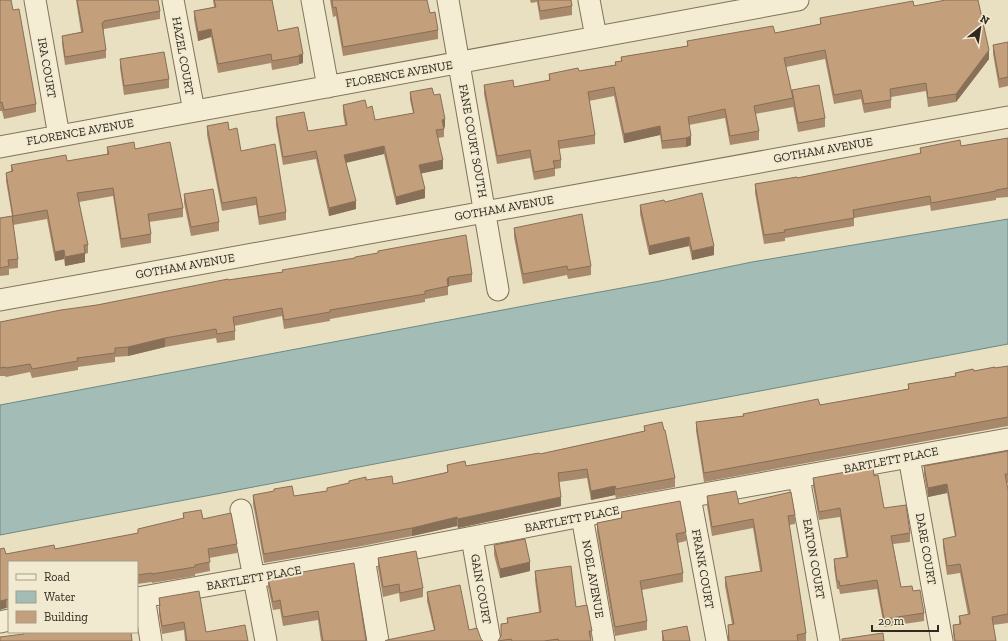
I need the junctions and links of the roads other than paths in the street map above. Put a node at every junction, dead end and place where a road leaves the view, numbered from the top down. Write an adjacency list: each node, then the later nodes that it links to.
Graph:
1 (35, 0): 13 (street, IRA COURT)
2 (173, 0): 11 (street, HAZEL COURT)
3 (312, 0): 10 (street)
4 (448, 0): 9 (street, FANE COURT SOUTH)
5 (589, 0): 8 (street)
6 (798, 0): 7 (street, FLORENCE AVENUE)
7 (727, 6): 8 (street, FLORENCE AVENUE)
8 (596, 37): 9 (street, FLORENCE AVENUE)
9 (459, 62): 10 (street, FLORENCE AVENUE); 15 (street, FANE COURT SOUTH)
10 (328, 87): 11 (street, FLORENCE AVENUE)
11 (194, 111): 13 (street, FLORENCE AVENUE)
12 (1008, 117): 15 (street, GOTHAM AVENUE)
13 (59, 136): 14 (street, FLORENCE AVENUE)
14 (0, 147)
15 (485, 212): 16 (street, FANE COURT SOUTH); 17 (street, GOTHAM AVENUE)
16 (498, 290)
17 (0, 300)
18 (1008, 439): 19 (street, BARTLETT PLACE)
19 (909, 457): 20 (street, BARTLETT PLACE); 35 (street, DARE COURT)
20 (799, 478): 21 (street, BARTLETT PLACE); 34 (street, EATON COURT)
21 (690, 497): 23 (street, BARTLETT PLACE); 33 (street, FRANK COURT)
22 (241, 510): 26 (street)
23 (582, 516): 24 (street, BARTLETT PLACE); 32 (street, NOEL AVENUE)
24 (472, 538): 25 (street, BARTLETT PLACE); 31 (street, GAIN COURT)
25 (364, 558): 26 (street, BARTLETT PLACE); 30 (street)
26 (255, 578): 27 (street, BARTLETT PLACE); 29 (street)
27 (140, 598): 28 (street)
28 (151, 641)
29 (266, 641)
30 (378, 641)
31 (490, 641)
32 (604, 641)
33 (717, 641)
34 (829, 641)
35 (942, 641)

